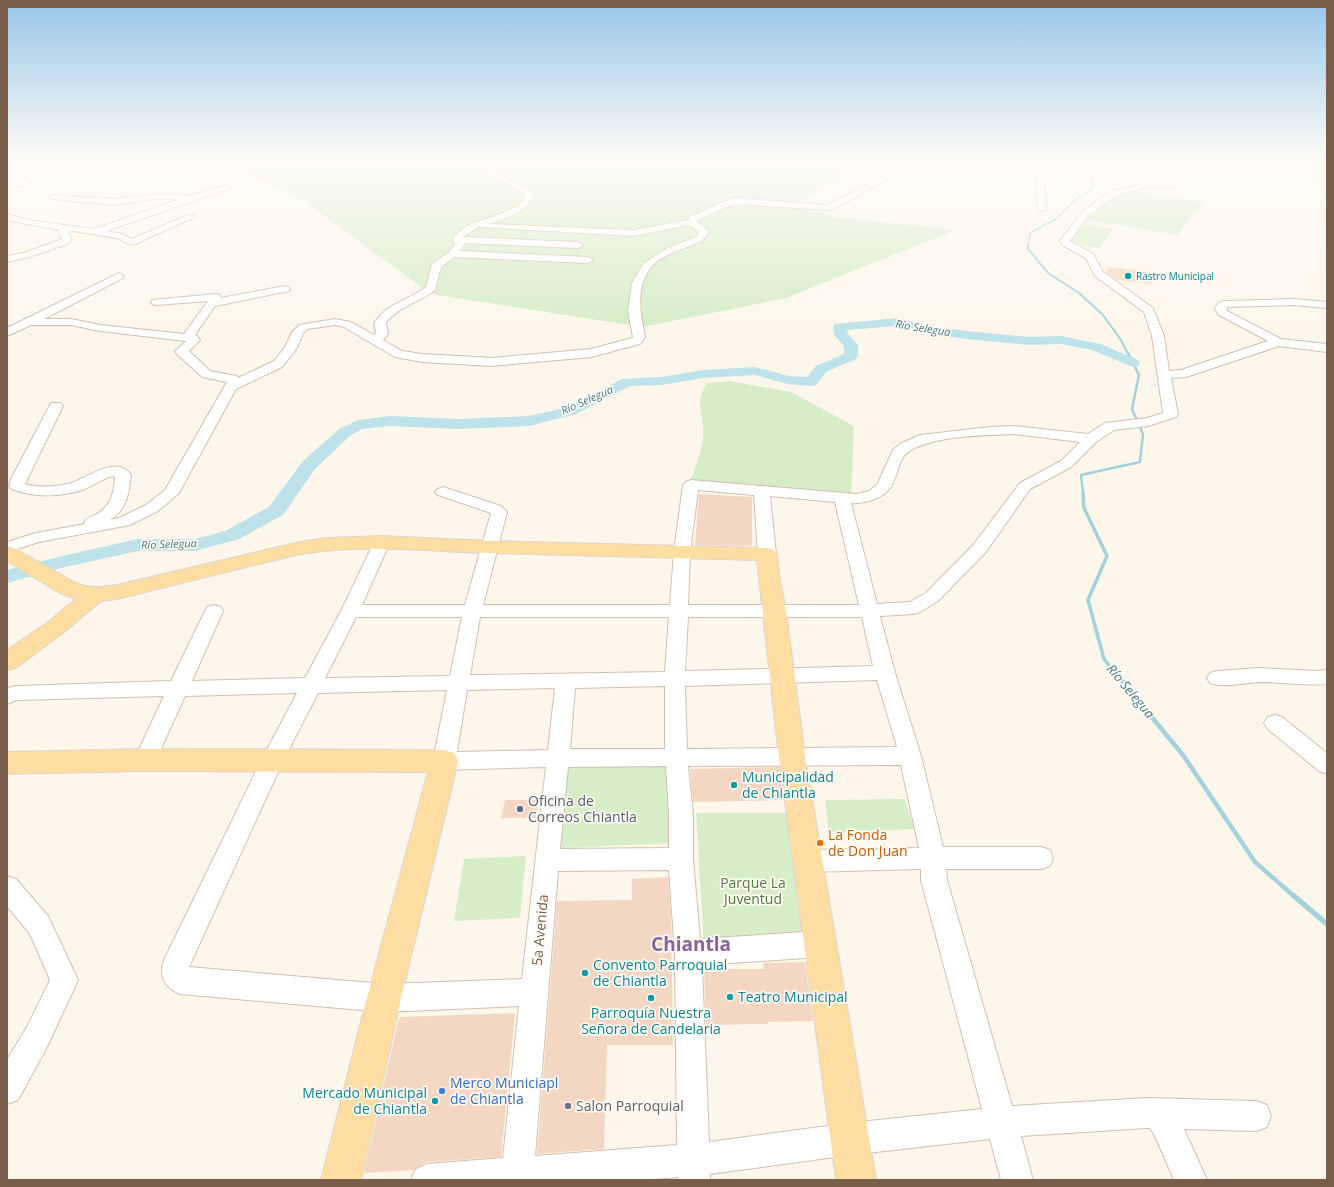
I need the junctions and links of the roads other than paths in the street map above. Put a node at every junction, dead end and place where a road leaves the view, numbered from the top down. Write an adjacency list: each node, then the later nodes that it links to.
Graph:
1 (140, 216): 10 (street)
2 (498, 216): 8 (street)
3 (697, 216): 7 (street)
4 (1083, 216): 27 (street)
5 (7, 217): 9 (street)
6 (191, 218): 10 (street)
7 (691, 222): 8 (street); 24 (street)
8 (475, 226): 11 (street)
9 (66, 229): 10 (street); 14 (street)
10 (94, 232)
11 (459, 240): 12 (street); 13 (street)
12 (578, 245)
13 (452, 254): 15 (street); 24 (street)
14 (7, 259)
15 (588, 260)
16 (119, 276): 21 (street)
17 (285, 290): 19 (street)
18 (156, 302): 19 (street)
19 (212, 303): 23 (street)
20 (1326, 305): 25 (street)
21 (29, 322): 22 (street); 23 (street)
22 (7, 333)
23 (188, 336): 28 (street)
24 (375, 340): 28 (street)
25 (1278, 342): 26 (street); 27 (street)
26 (1327, 348)
27 (1164, 375): 30 (street)
28 (232, 386): 34 (street)
29 (56, 406): 34 (street)
30 (1091, 439): 33 (street); 45 (street)
31 (443, 492): 36 (street)
32 (762, 492): 33 (street); 38 (street); 39 (street)
33 (842, 498): 45 (street)
34 (36, 538): 37 (street)
35 (382, 542): 36 (main road); 40 (main road); 42 (street)
36 (490, 547): 38 (main road); 43 (street)
37 (8, 551): 40 (main road)
38 (682, 552): 39 (main road); 46 (street)
39 (767, 554): 44 (main road)
40 (93, 596): 47 (main road)
41 (214, 611): 56 (street)
42 (350, 611): 43 (street); 55 (street)
43 (472, 611): 46 (street); 54 (street)
44 (775, 611): 45 (street); 46 (street); 49 (main road)
45 (870, 611): 48 (street)
46 (678, 612): 51 (street)
47 (7, 662)
48 (885, 673): 49 (street); 59 (street)
49 (782, 676): 51 (street); 61 (main road)
50 (1327, 676): 52 (street)
51 (675, 678): 53 (street); 60 (street)
52 (1217, 678)
53 (566, 681): 54 (street); 62 (street, 5a Avenida)
54 (458, 682): 55 (street); 64 (street)
55 (310, 686): 56 (street); 65 (street)
56 (180, 687): 57 (street); 63 (street)
57 (7, 696)
58 (1275, 723): 67 (street)
59 (910, 756): 61 (street); 68 (street)
60 (676, 757): 61 (street); 62 (street); 70 (street)
61 (792, 757): 72 (main road)
62 (559, 758): 64 (street); 71 (street, 5a Avenida)
63 (145, 760): 65 (main road); 66 (main road)
64 (444, 761): 65 (main road); 77 (main road)
65 (272, 762): 77 (street)
66 (7, 763)
67 (1327, 765)
68 (932, 858): 69 (street); 72 (street); 81 (street)
69 (1041, 858)
70 (681, 859): 71 (street); 75 (street)
71 (547, 860): 76 (street, 5a Avenida)
72 (807, 861): 74 (main road)
73 (7, 886): 78 (street)
74 (820, 944): 75 (street); 82 (main road)
75 (688, 953): 83 (street)
76 (535, 992): 77 (street); 84 (street, 5a Avenida)
77 (384, 998): 85 (main road)
78 (7, 1089)
79 (1159, 1115): 80 (street); 81 (street); 89 (street)
80 (1256, 1116)
81 (1001, 1122): 82 (street); 88 (street)
82 (850, 1139): 83 (street); 87 (main road)
83 (694, 1170): 84 (street)
84 (517, 1176): 86 (street)
85 (341, 1180)
86 (427, 1180)
87 (856, 1180)
88 (1017, 1180)
89 (1192, 1180)

